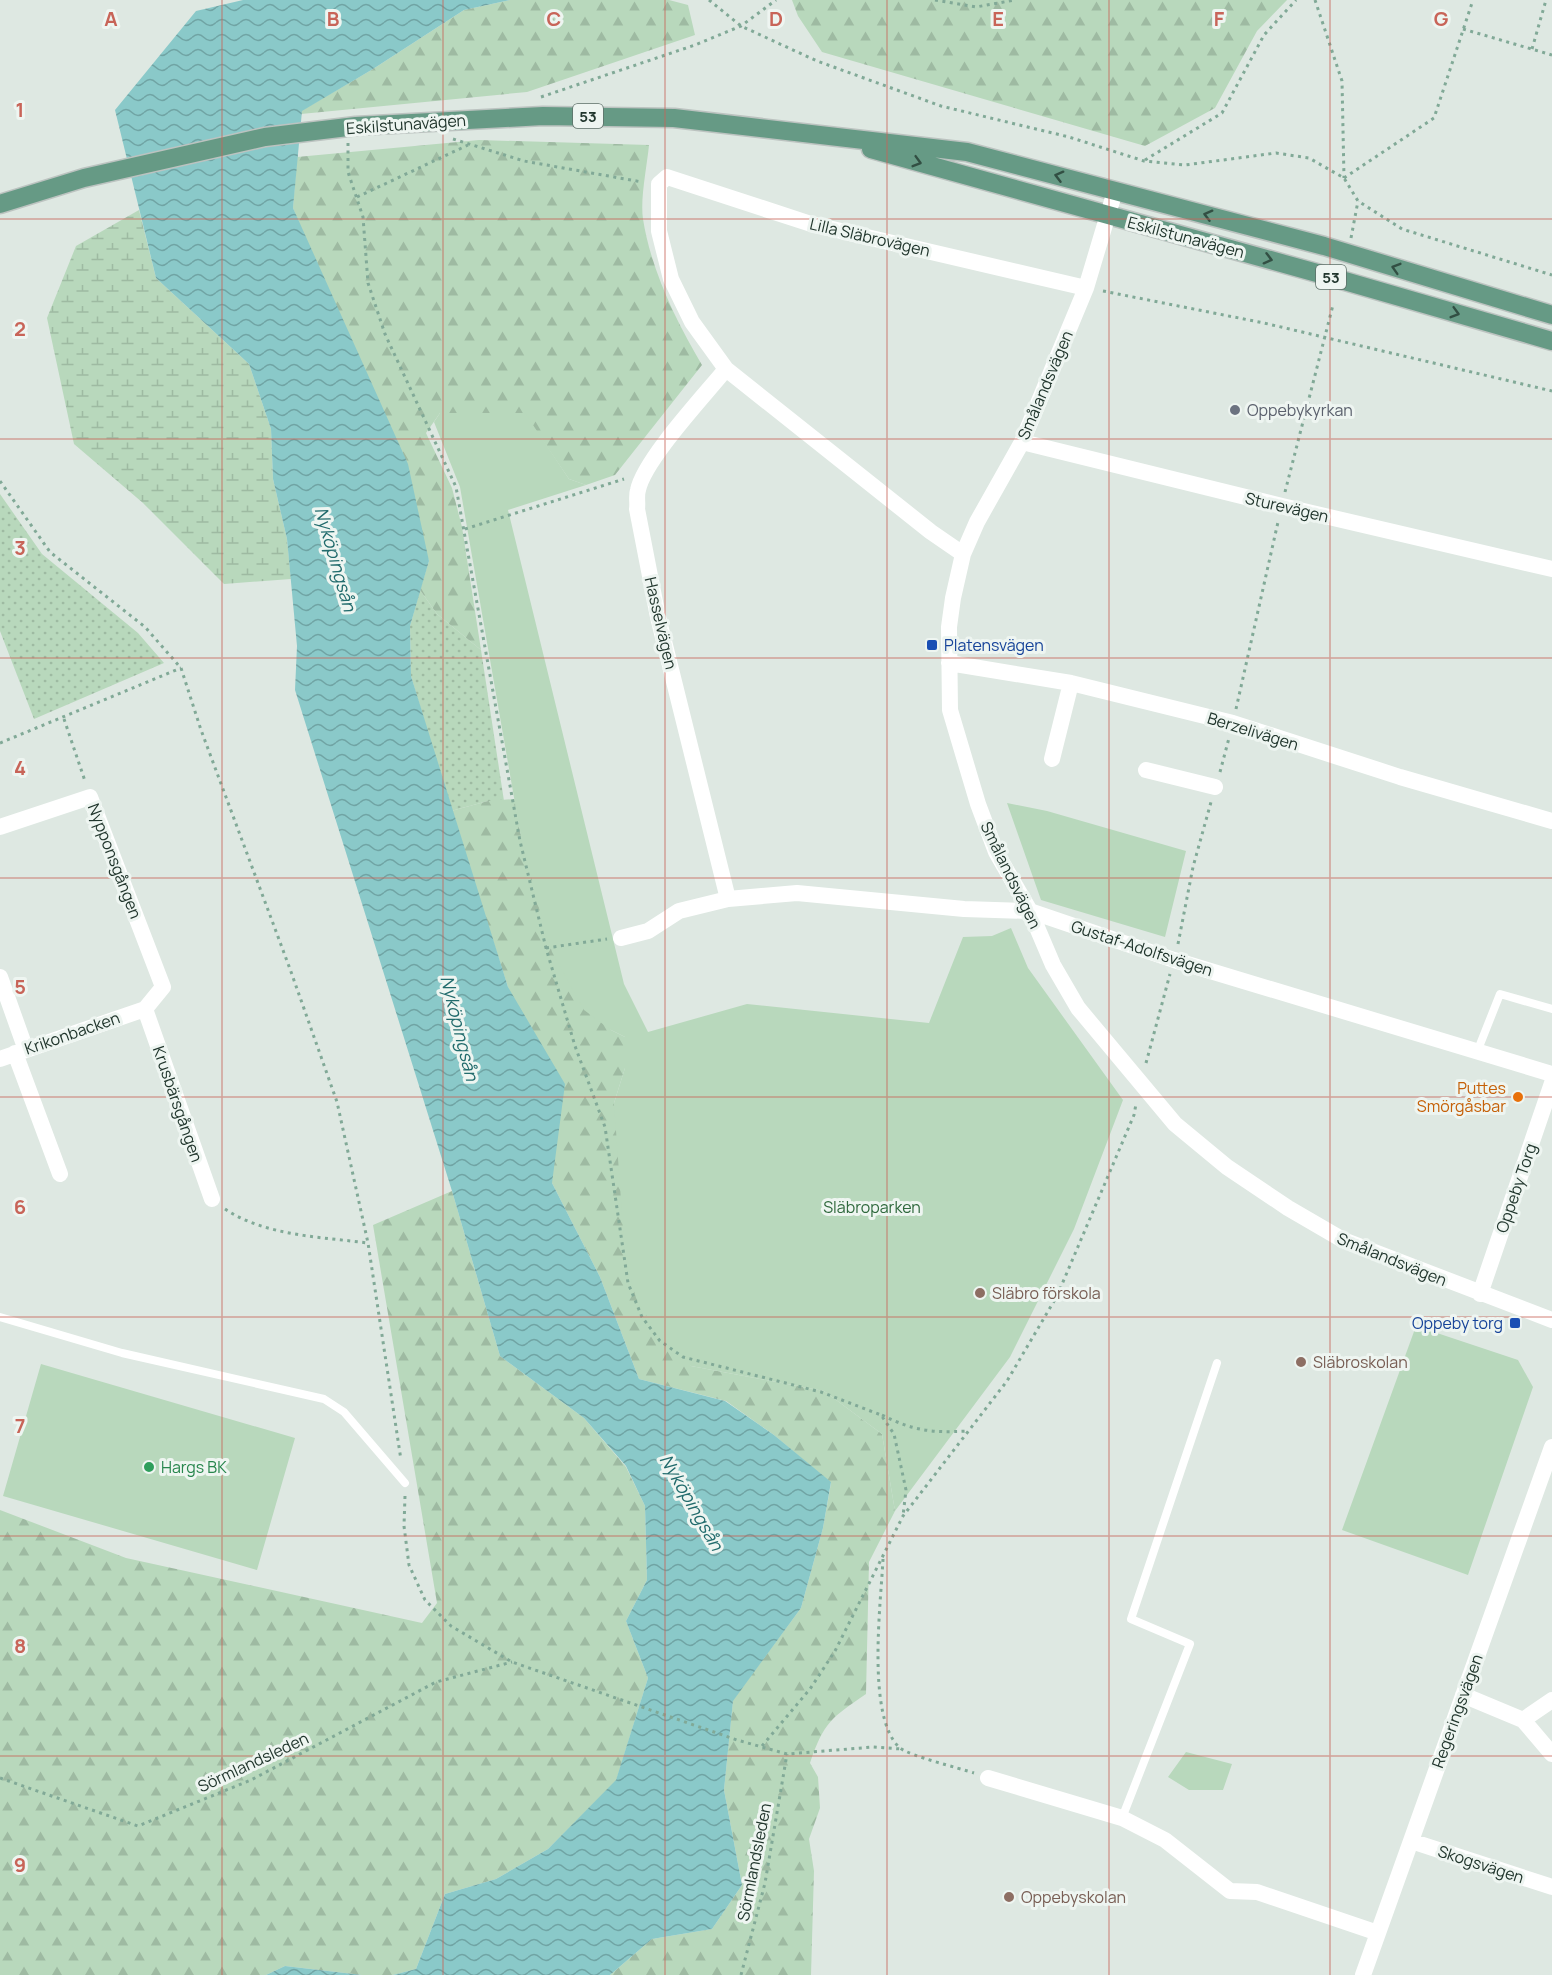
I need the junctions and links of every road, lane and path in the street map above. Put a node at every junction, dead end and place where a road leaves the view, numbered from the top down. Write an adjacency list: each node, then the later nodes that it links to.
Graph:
1 (709, 0): 9 (path)
2 (776, 0): 9 (path)
3 (935, 0): 4 (path)
4 (1015, 0)
5 (1296, 0): 18 (path)
6 (1315, 0): 19 (path)
7 (1473, 0): 10 (path)
8 (1546, 0): 11 (path)
9 (741, 26): 13 (path); 18 (path)
10 (1463, 28): 11 (path); 19 (path)
11 (1532, 49): 12 (path)
12 (1552, 56)
13 (534, 99)
14 (352, 133): 15 (main road, Eskilstunavägen / 53); 22 (path); 24 (main road, Eskilstunavägen / 53)
15 (820, 134): 21 (main road, Eskilstunavägen / 53, one-way to 15); 25 (main road, Eskilstunavägen / 53, one-way to 25)
16 (451, 138): 17 (path)
17 (468, 145): 20 (path); 22 (path)
18 (1144, 161): 19 (path)
19 (1344, 178): 23 (path)
20 (659, 184): 28 (street, Lilla Släbrovägen); 33 (street)
21 (1115, 191): 25 (street, Smålandsvägen); 30 (main road, Eskilstunavägen / 53, one-way to 21)
22 (357, 197): 39 (path)
23 (1358, 201): 26 (path); 27 (path)
24 (0, 204)
25 (1110, 217): 28 (street, Smålandsvägen); 32 (main road, Eskilstunavägen / 53, one-way to 32)
26 (1351, 240)
27 (1552, 276)
28 (1086, 288): 31 (path); 35 (street, Smålandsvägen)
29 (1333, 305): 31 (path)
30 (1552, 315)
31 (1326, 337): 34 (path); 38 (path)
32 (1552, 341)
33 (726, 369): 36 (street, Hasselvägen); 40 (street)
34 (1552, 391)
35 (1022, 441): 38 (street, Sturevägen); 40 (street, Smålandsvägen)
36 (643, 477): 39 (path); 55 (street, Hasselvägen)
37 (0, 481): 43 (path)
38 (1282, 506): 41 (street, Sturevägen); 46 (path)
39 (465, 529): 58 (path)
40 (963, 554): 42 (street, Smålandsvägen)
41 (1552, 569)
42 (949, 663): 44 (street, Berzelivägen); 56 (street, Smålandsvägen)
43 (181, 668): 45 (path); 69 (path)
44 (1071, 683): 46 (street, Berzelivägen); 48 (street)
45 (64, 718): 47 (path); 51 (path)
46 (1233, 723): 50 (path); 52 (street, Berzelivägen)
47 (0, 742)
48 (1052, 759)
49 (1146, 770): 50 (street)
50 (1215, 787): 54 (path)
51 (90, 797): 53 (street, Nypponsgången); 60 (street, Nypponsgången)
52 (1552, 821)
53 (0, 827)
54 (1193, 867)
55 (728, 899): 56 (street, Gustaf-Adolfsvägen); 57 (street, Gustaf-Adolfsvägen)
56 (1030, 911): 62 (street, Gustaf-Adolfsvägen); 65 (street, Smålandsvägen)
57 (621, 938): 58 (path)
58 (546, 948): 74 (path)
59 (0, 977): 63 (street)
60 (145, 1008): 63 (street, Krikonbacken); 68 (street, Krusbärsgången)
61 (1552, 1009): 62 (lane)
62 (1477, 1052): 64 (street, Gustaf-Adolfsvägen)
63 (14, 1054): 67 (street)
64 (1552, 1074)
65 (1141, 1082): 70 (street, Smålandsvägen); 75 (path)
66 (1552, 1083): 70 (street, Oppeby Torg)
67 (60, 1174)
68 (212, 1199): 69 (path)
69 (368, 1243): 77 (path)
70 (1480, 1294): 72 (street, Smålandsvägen)
71 (0, 1317): 77 (lane)
72 (1552, 1320)
73 (1217, 1363): 90 (lane)
74 (881, 1415): 75 (path); 78 (path)
75 (967, 1431): 78 (path)
76 (1551, 1453): 81 (street, Regeringsvägen)
77 (405, 1483): 80 (path)
78 (903, 1516): 79 (path)
79 (883, 1557): 84 (path); 85 (path)
80 (512, 1662): 84 (path); 88 (path, Sörmlandsleden)
81 (1463, 1695): 83 (street); 91 (street, Regeringsvägen)
82 (1552, 1700): 83 (street)
83 (1523, 1720): 87 (street)
84 (762, 1746): 86 (path)
85 (901, 1749): 86 (path); 89 (path)
86 (787, 1754): 94 (path, Sörmlandsleden)
87 (1552, 1754)
88 (0, 1778)
89 (988, 1778): 90 (street)
90 (1122, 1818): 93 (street)
91 (1411, 1841): 92 (street, Skogsvägen); 93 (street, Regeringsvägen)
92 (1552, 1887)
93 (1378, 1934): 95 (street, Regeringsvägen)
94 (741, 1975)
95 (1363, 1975)

